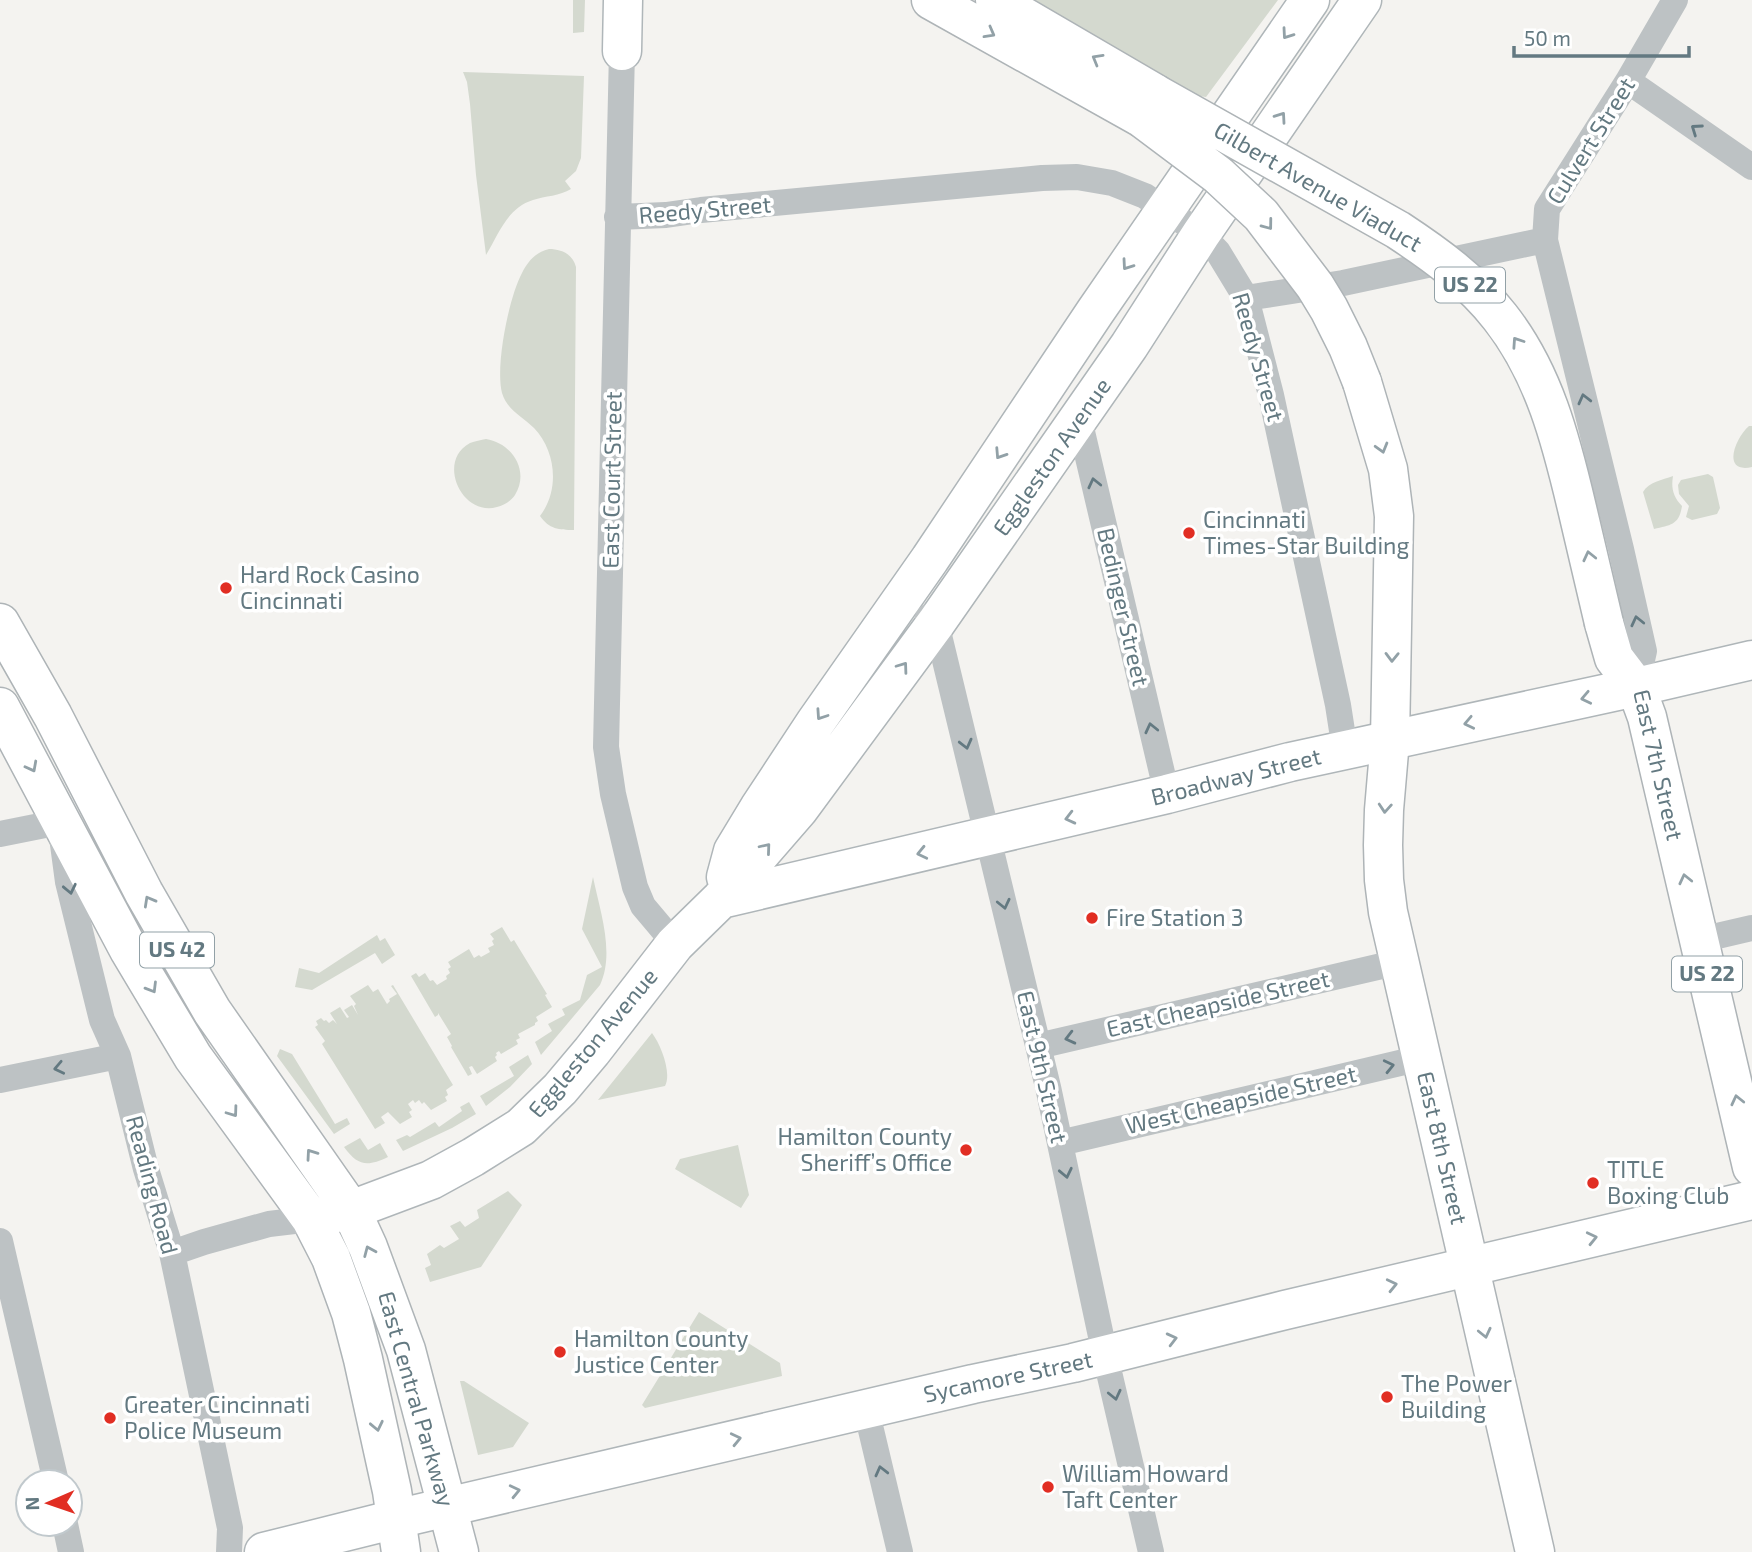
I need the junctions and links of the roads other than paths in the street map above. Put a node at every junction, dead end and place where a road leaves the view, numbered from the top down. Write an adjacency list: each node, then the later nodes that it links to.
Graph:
1 (624, 0): 7 (main road, East Court Street)
2 (931, 0): 9 (main road, Gilbert Avenue Viaduct / US 22, one-way to 9)
3 (995, 0): 9 (main road, Gilbert Avenue Viaduct / US 22, one-way to 3)
4 (1310, 0): 11 (main road, Eggleston Avenue, one-way to 11)
5 (1362, 0): 13 (main road, Eggleston Avenue, one-way to 5)
6 (1675, 0): 8 (street, Culvert Street)
7 (622, 51): 12 (street, East Court Street)
8 (1628, 81): 10 (street, one-way to 8); 14 (street, Culvert Street)
9 (1149, 106): 21 (main road, Gilbert Avenue Viaduct / US 22, one-way to 9, bridge); 23 (main road, Gilbert Avenue Viaduct / US 22, one-way to 23, bridge)
10 (1752, 167)
11 (1166, 209): 12 (street, Reedy Street); 13 (street, Reedy Street); 17 (main road, Eggleston Avenue, one-way to 17)
12 (617, 217): 32 (street, East Court Street)
13 (1201, 234): 15 (street, Reedy Street); 16 (main road, Eggleston Avenue)
14 (1545, 240): 15 (street); 21 (street, East 7th Street, one-way to 14)
15 (1246, 298): 24 (street, Reedy Street)
16 (1079, 419): 18 (main road, Eggleston Avenue); 25 (street, Bedinger Street, one-way to 16)
17 (902, 599): 18 (street); 29 (main road, Eggleston Avenue, one-way to 29)
18 (936, 622): 28 (street, East 9th Street, one-way to 28); 29 (main road, Eggleston Avenue, one-way to 18)
19 (0, 623): 41 (main road, US 42, one-way to 19)
20 (1752, 660): 21 (main road, Broadway Street)
21 (1636, 687): 23 (main road, Broadway Street, one-way to 23); 31 (main road, East 7th Street / US 22, one-way to 21)
22 (0, 706): 26 (main road, Reading Road / US 42, one-way to 26)
23 (1390, 740): 24 (main road, Broadway Street); 33 (main road, East 8th Street / US 22, one-way to 33)
24 (1345, 750): 25 (main road, Broadway Street)
25 (1167, 794): 28 (main road, Broadway Street, one-way to 28)
26 (61, 822): 27 (street); 35 (street, Reading Road, one-way to 35); 42 (main road, Reading Road / US 42, one-way to 42)
27 (0, 834)
28 (989, 837): 29 (main road, Broadway Street, one-way to 29); 34 (street, East 9th Street, one-way to 34)
29 (721, 900): 32 (main road, Eggleston Avenue)
30 (1752, 928): 31 (street)
31 (1700, 940): 39 (main road, East 7th Street / US 22, one-way to 31)
32 (675, 944): 41 (main road, Eggleston Avenue)
33 (1399, 962): 34 (street, East Cheapside Street, one-way to 34); 36 (main road, East 8th Street / US 22)
34 (1038, 1046): 38 (street, East 9th Street)
35 (118, 1056): 37 (street, one-way to 37); 44 (street, Reading Road)
36 (1421, 1058): 38 (street, West Cheapside Street, one-way to 36); 45 (main road, East 8th Street / US 22)
37 (0, 1080)
38 (1060, 1143): 46 (street, East 9th Street, one-way to 46)
39 (1752, 1167)
40 (1752, 1200): 45 (main road, Sycamore Street, one-way to 40)
41 (351, 1210): 42 (main road, Eggleston Avenue); 49 (main road, East Central Parkway / US 42, one-way to 41)
42 (311, 1219): 44 (street, Eggleston Avenue); 50 (main road, East Central Parkway / US 42, one-way to 50)
43 (0, 1241): 48 (street)
44 (172, 1253): 51 (street, Reading Road)
45 (1469, 1266): 46 (main road, Sycamore Street, one-way to 45); 56 (main road, East 8th Street / US 22, one-way to 56)
46 (1105, 1355): 47 (main road, Sycamore Street); 55 (street, East 9th Street, one-way to 55)
47 (866, 1409): 49 (main road, Sycamore Street, one-way to 47); 54 (street, one-way to 47)
48 (53, 1468)
49 (449, 1507): 50 (main road, Sycamore Street); 53 (main road, East Central Parkway / US 42)
50 (398, 1536): 52 (main road, Sycamore Street)
51 (229, 1552)
52 (264, 1552)
53 (459, 1552)
54 (900, 1552)
55 (1151, 1552)
56 (1535, 1552)

